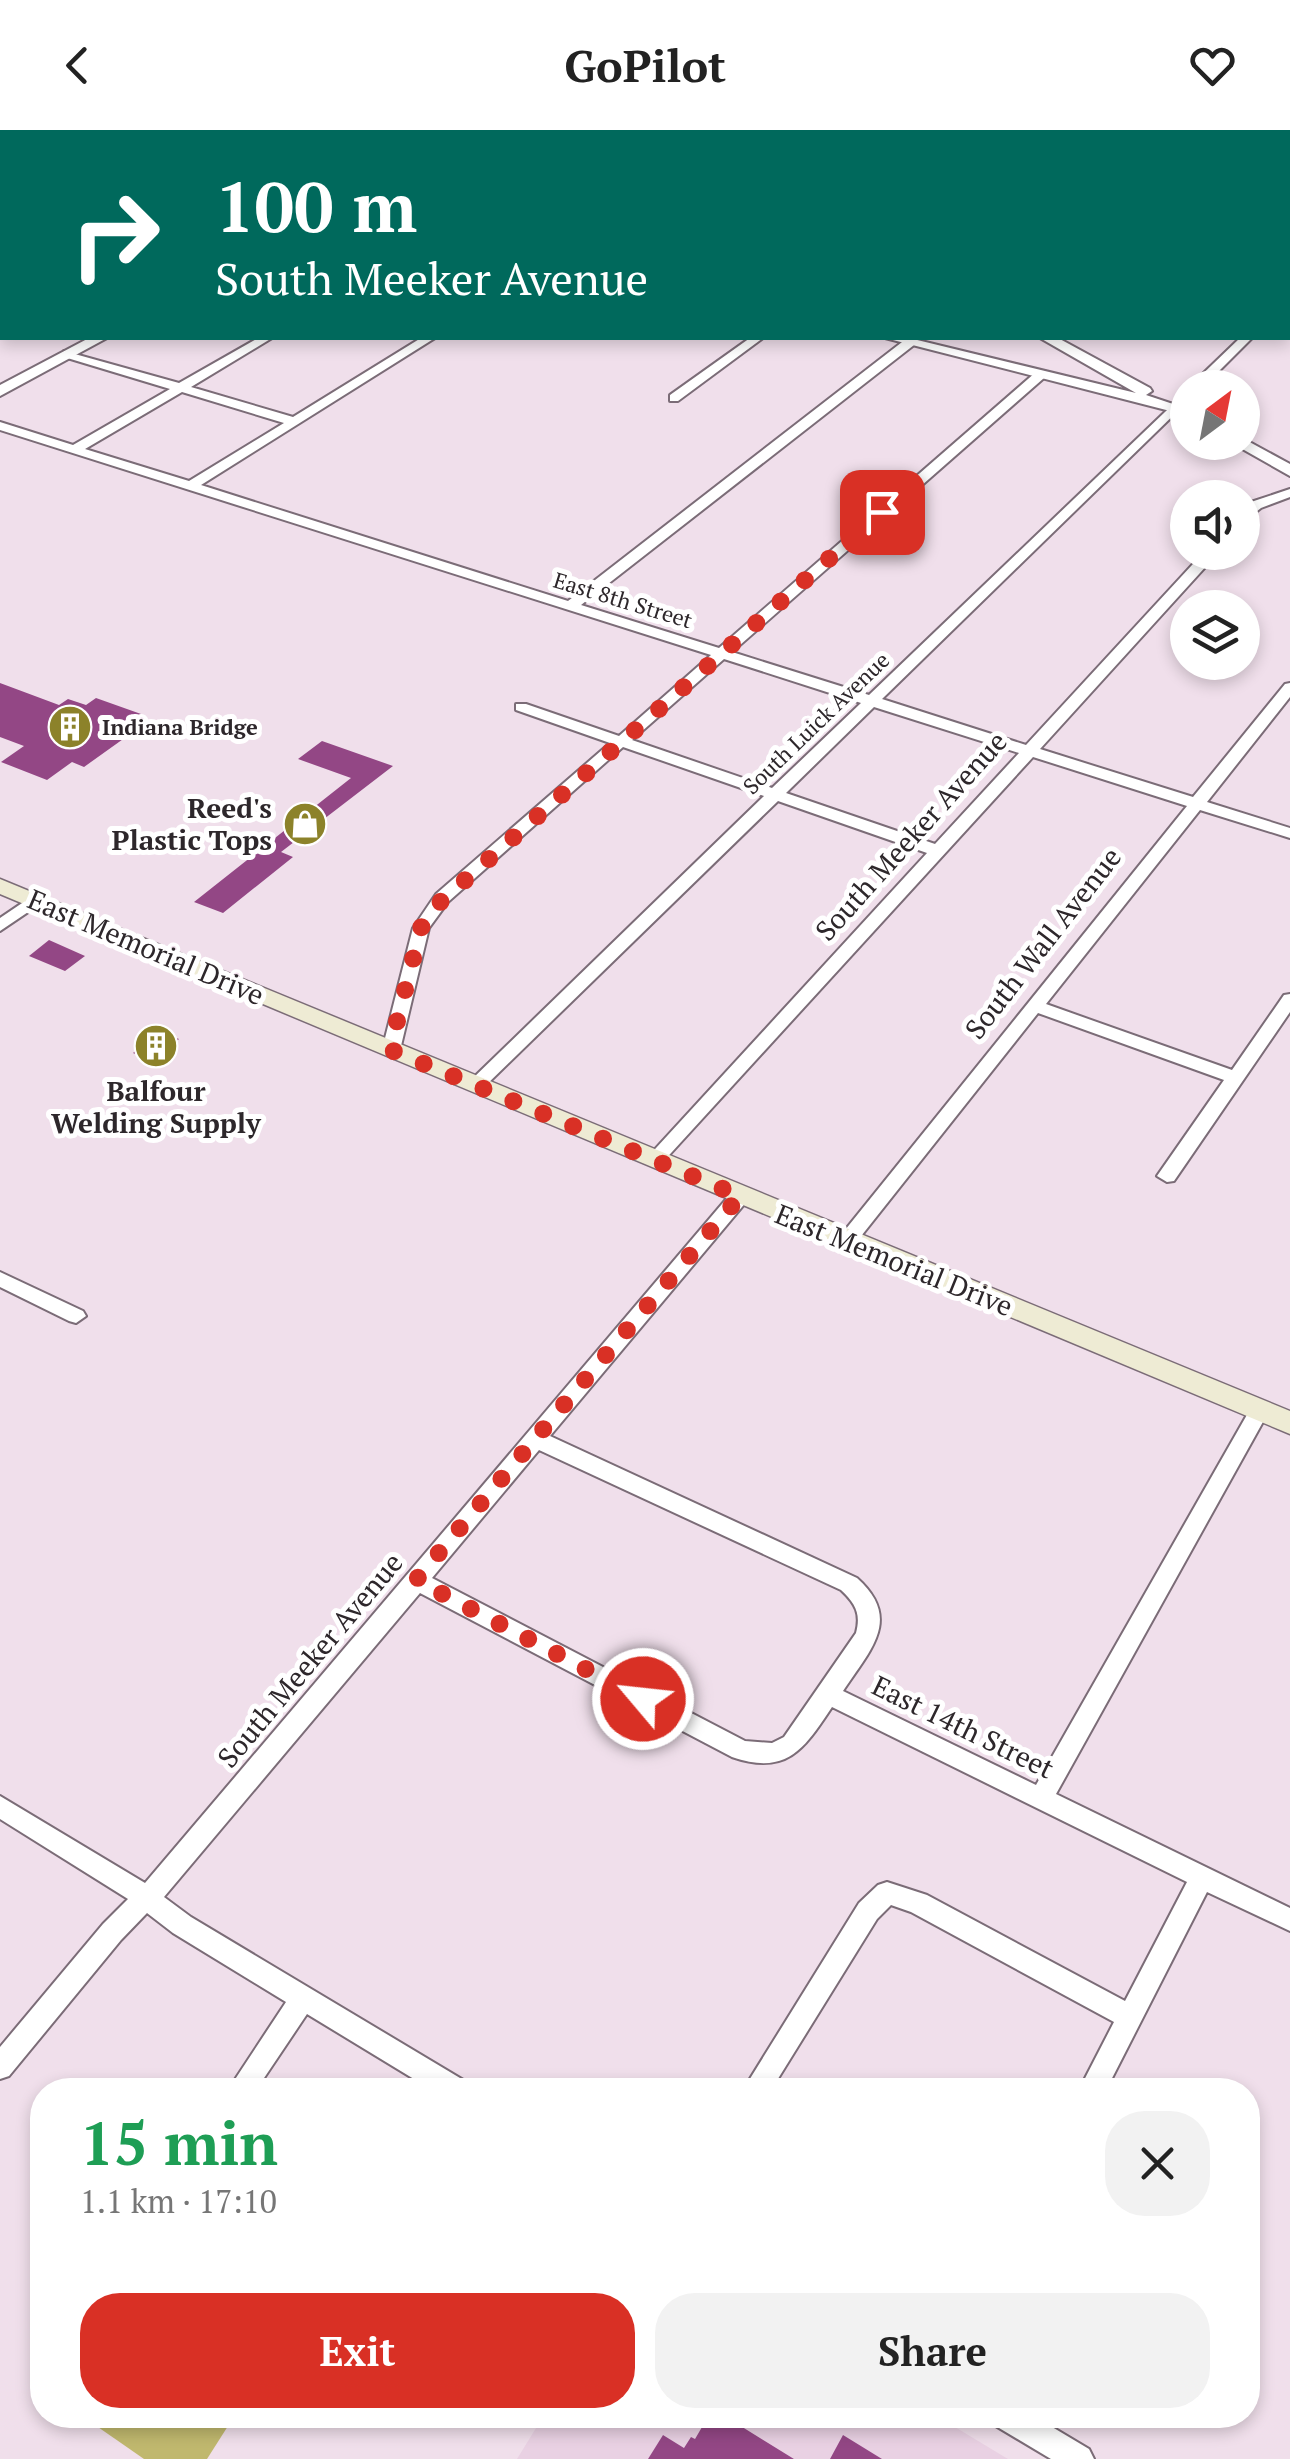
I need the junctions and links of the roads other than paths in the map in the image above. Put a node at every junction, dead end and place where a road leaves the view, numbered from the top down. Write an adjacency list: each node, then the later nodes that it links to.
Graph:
1 (95, 340): 8 (street)
2 (263, 340): 12 (street)
3 (427, 340): 17 (street)
4 (754, 340): 13 (street)
5 (901, 340): 10 (street); 26 (street)
6 (1054, 340): 14 (street)
7 (1244, 340): 9 (street)
8 (68, 354): 11 (street); 12 (street)
9 (1213, 370)
10 (1040, 375): 15 (street); 27 (street)
11 (4, 386)
12 (180, 388): 17 (street); 19 (street)
13 (674, 398)
14 (1170, 405)
15 (1170, 408)
16 (1170, 420): 29 (street, South Luick Avenue)
17 (295, 422): 22 (street)
18 (0, 426): 19 (street, East 8th Street)
19 (75, 449): 22 (street, East 8th Street)
20 (1260, 454): 21 (street)
21 (1290, 471)
22 (191, 486): 26 (street, East 8th Street)
23 (1290, 493): 24 (street)
24 (1260, 503)
25 (1195, 570): 32 (street, South Meeker Avenue)
26 (570, 607): 27 (street, East 8th Street)
27 (720, 652): 29 (street, East 8th Street); 31 (street)
28 (1290, 687): 34 (street, South Wall Avenue)
29 (872, 700): 32 (street, East 8th Street); 33 (street, South Luick Avenue)
30 (522, 707): 31 (street)
31 (620, 741): 33 (street); 42 (street)
32 (1029, 750): 34 (street, East 8th Street); 36 (street, South Meeker Avenue)
33 (776, 793): 36 (street); 44 (street, South Luick Avenue)
34 (1196, 803): 35 (street, East 8th Street); 41 (street, South Wall Avenue)
35 (1290, 833)
36 (938, 851): 45 (street, South Meeker Avenue)
37 (0, 886): 38 (main road, East Memorial Drive)
38 (34, 900): 39 (street); 42 (main road, East Memorial Drive)
39 (0, 926)
40 (1290, 999): 43 (street)
41 (1035, 1006): 43 (street); 48 (street, South Wall Avenue)
42 (391, 1050): 44 (main road, East Memorial Drive)
43 (1237, 1078): 46 (street)
44 (476, 1085): 45 (main road, East Memorial Drive)
45 (654, 1160): 47 (main road, East Memorial Drive)
46 (1167, 1176)
47 (740, 1196): 48 (main road, East Memorial Drive); 53 (street, South Meeker Avenue)
48 (847, 1240): 51 (main road, East Memorial Drive)
49 (0, 1279): 50 (street)
50 (76, 1316)
51 (1259, 1410): 52 (main road, East Memorial Drive); 56 (street)
52 (1290, 1423)
53 (536, 1439): 54 (street, South Meeker Avenue); 55 (street)
54 (416, 1580): 55 (street, East 14th Street); 59 (street, South Meeker Avenue)
55 (830, 1694): 56 (street, East 14th Street)
56 (1041, 1799): 58 (street, East 14th Street)
57 (0, 1806): 59 (street)
58 (1202, 1877): 60 (street, East 14th Street); 62 (street)
59 (146, 1898): 61 (street); 63 (street, South Meeker Avenue)
60 (1290, 1920)
61 (303, 1998): 64 (street); 65 (street)
62 (1130, 2017): 66 (street); 67 (street)
63 (0, 2067)
64 (249, 2078)
65 (436, 2078)
66 (764, 2078)
67 (1098, 2078)
68 (1026, 2428): 69 (street)
69 (1079, 2459)

